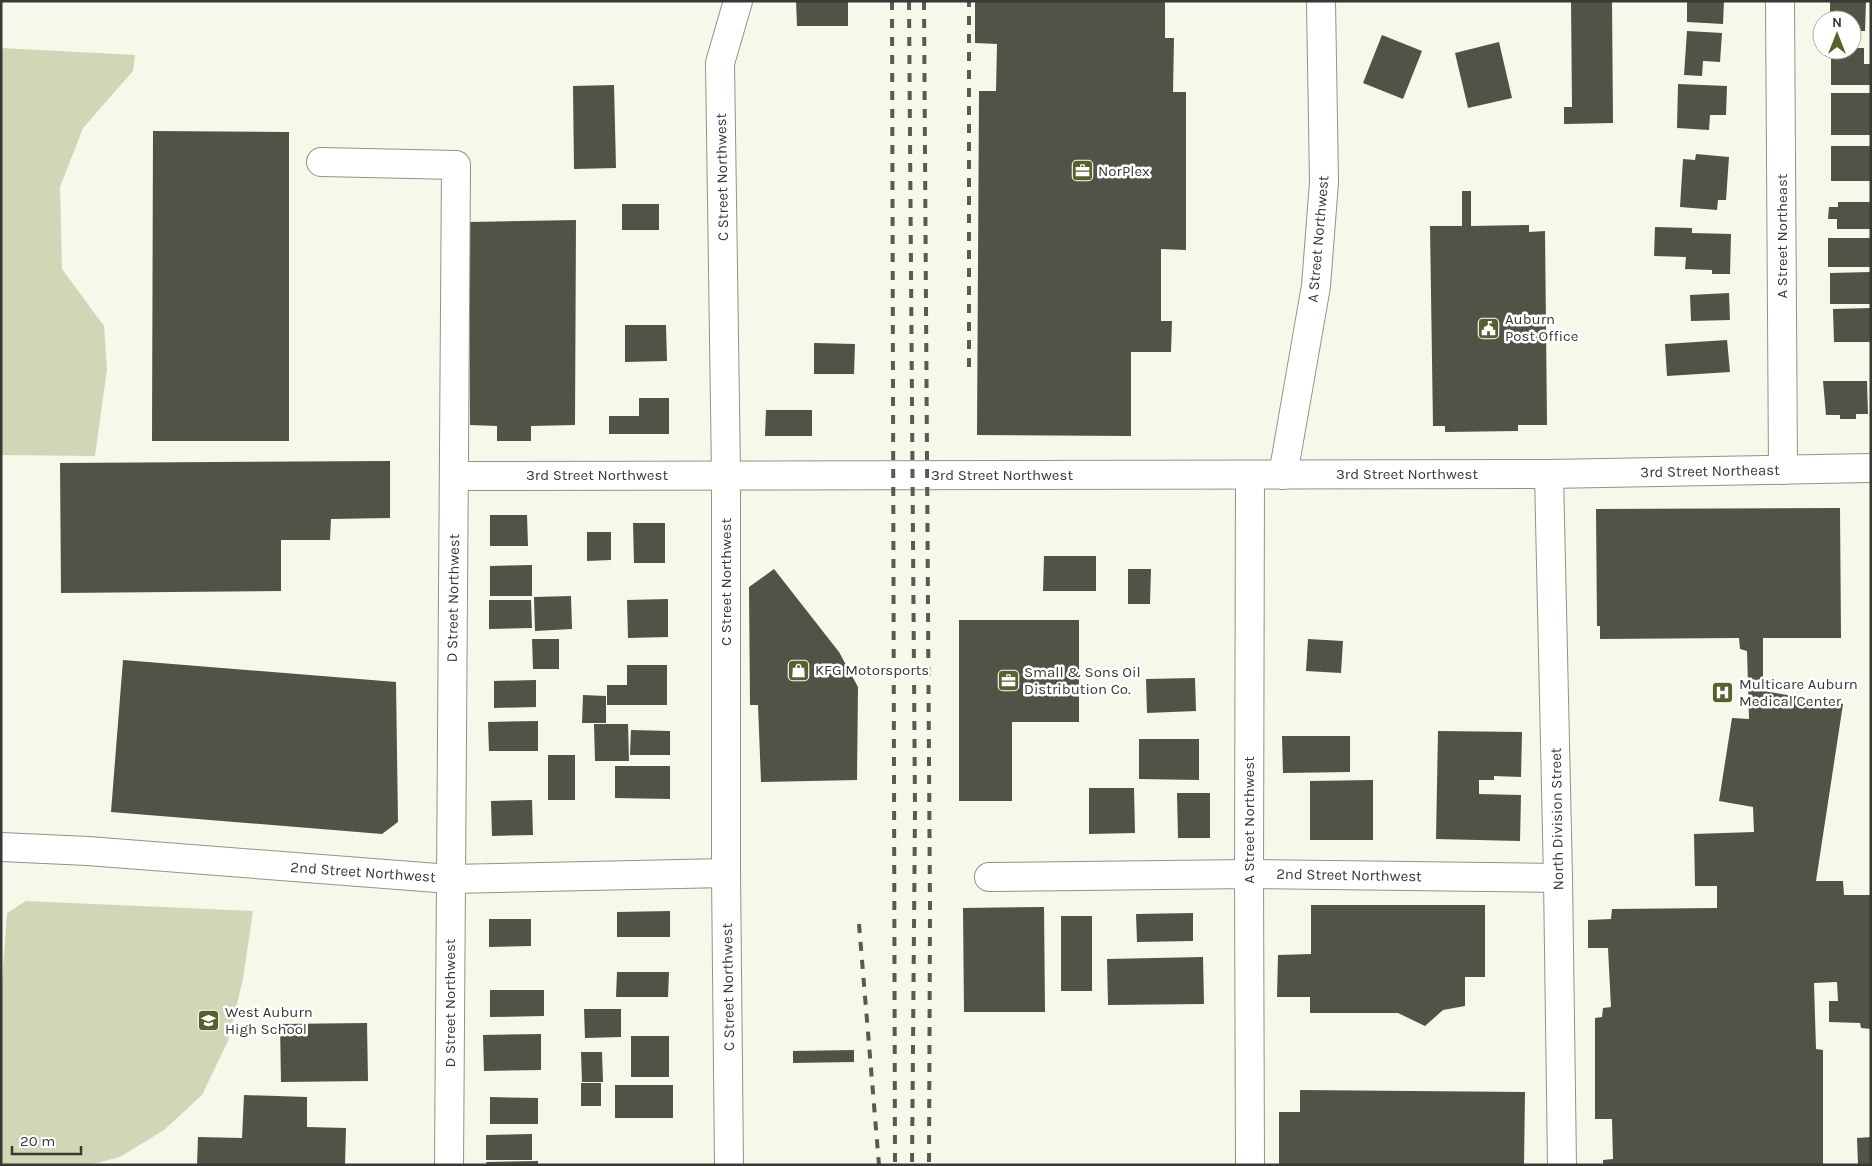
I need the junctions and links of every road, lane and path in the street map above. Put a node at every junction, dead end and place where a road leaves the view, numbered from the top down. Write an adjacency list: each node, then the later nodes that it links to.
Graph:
1 (738, 1): 8 (street, C Street Northwest)
2 (1321, 1): 10 (street, A Street Northwest)
3 (1780, 1): 6 (street, A Street Northeast)
4 (321, 162): 11 (street, D Street Northwest)
5 (1871, 468): 6 (street, 3rd Street Northeast)
6 (1783, 470): 7 (street, 3rd Street Northeast)
7 (1550, 474): 10 (street, 3rd Street Northwest); 16 (street, North Division Street)
8 (726, 475): 9 (street, 3rd Street Northwest); 11 (street, 3rd Street Northwest); 13 (street, C Street Northwest)
9 (1250, 475): 10 (street, 3rd Street Northwest); 14 (street, A Street Northwest)
10 (1284, 475)
11 (454, 476): 17 (street, D Street Northwest)
12 (1, 847): 17 (street, 2nd Street Northwest)
13 (726, 873): 17 (street, 2nd Street Northwest); 19 (street, C Street Northwest)
14 (1248, 874): 15 (street, 2nd Street Northwest); 16 (street, 2nd Street Northwest); 20 (street, A Street Northwest)
15 (990, 877)
16 (1558, 878): 21 (street, North Division Street)
17 (450, 879): 18 (street, D Street Northwest)
18 (449, 1165)
19 (729, 1165)
20 (1250, 1165)
21 (1562, 1165)

